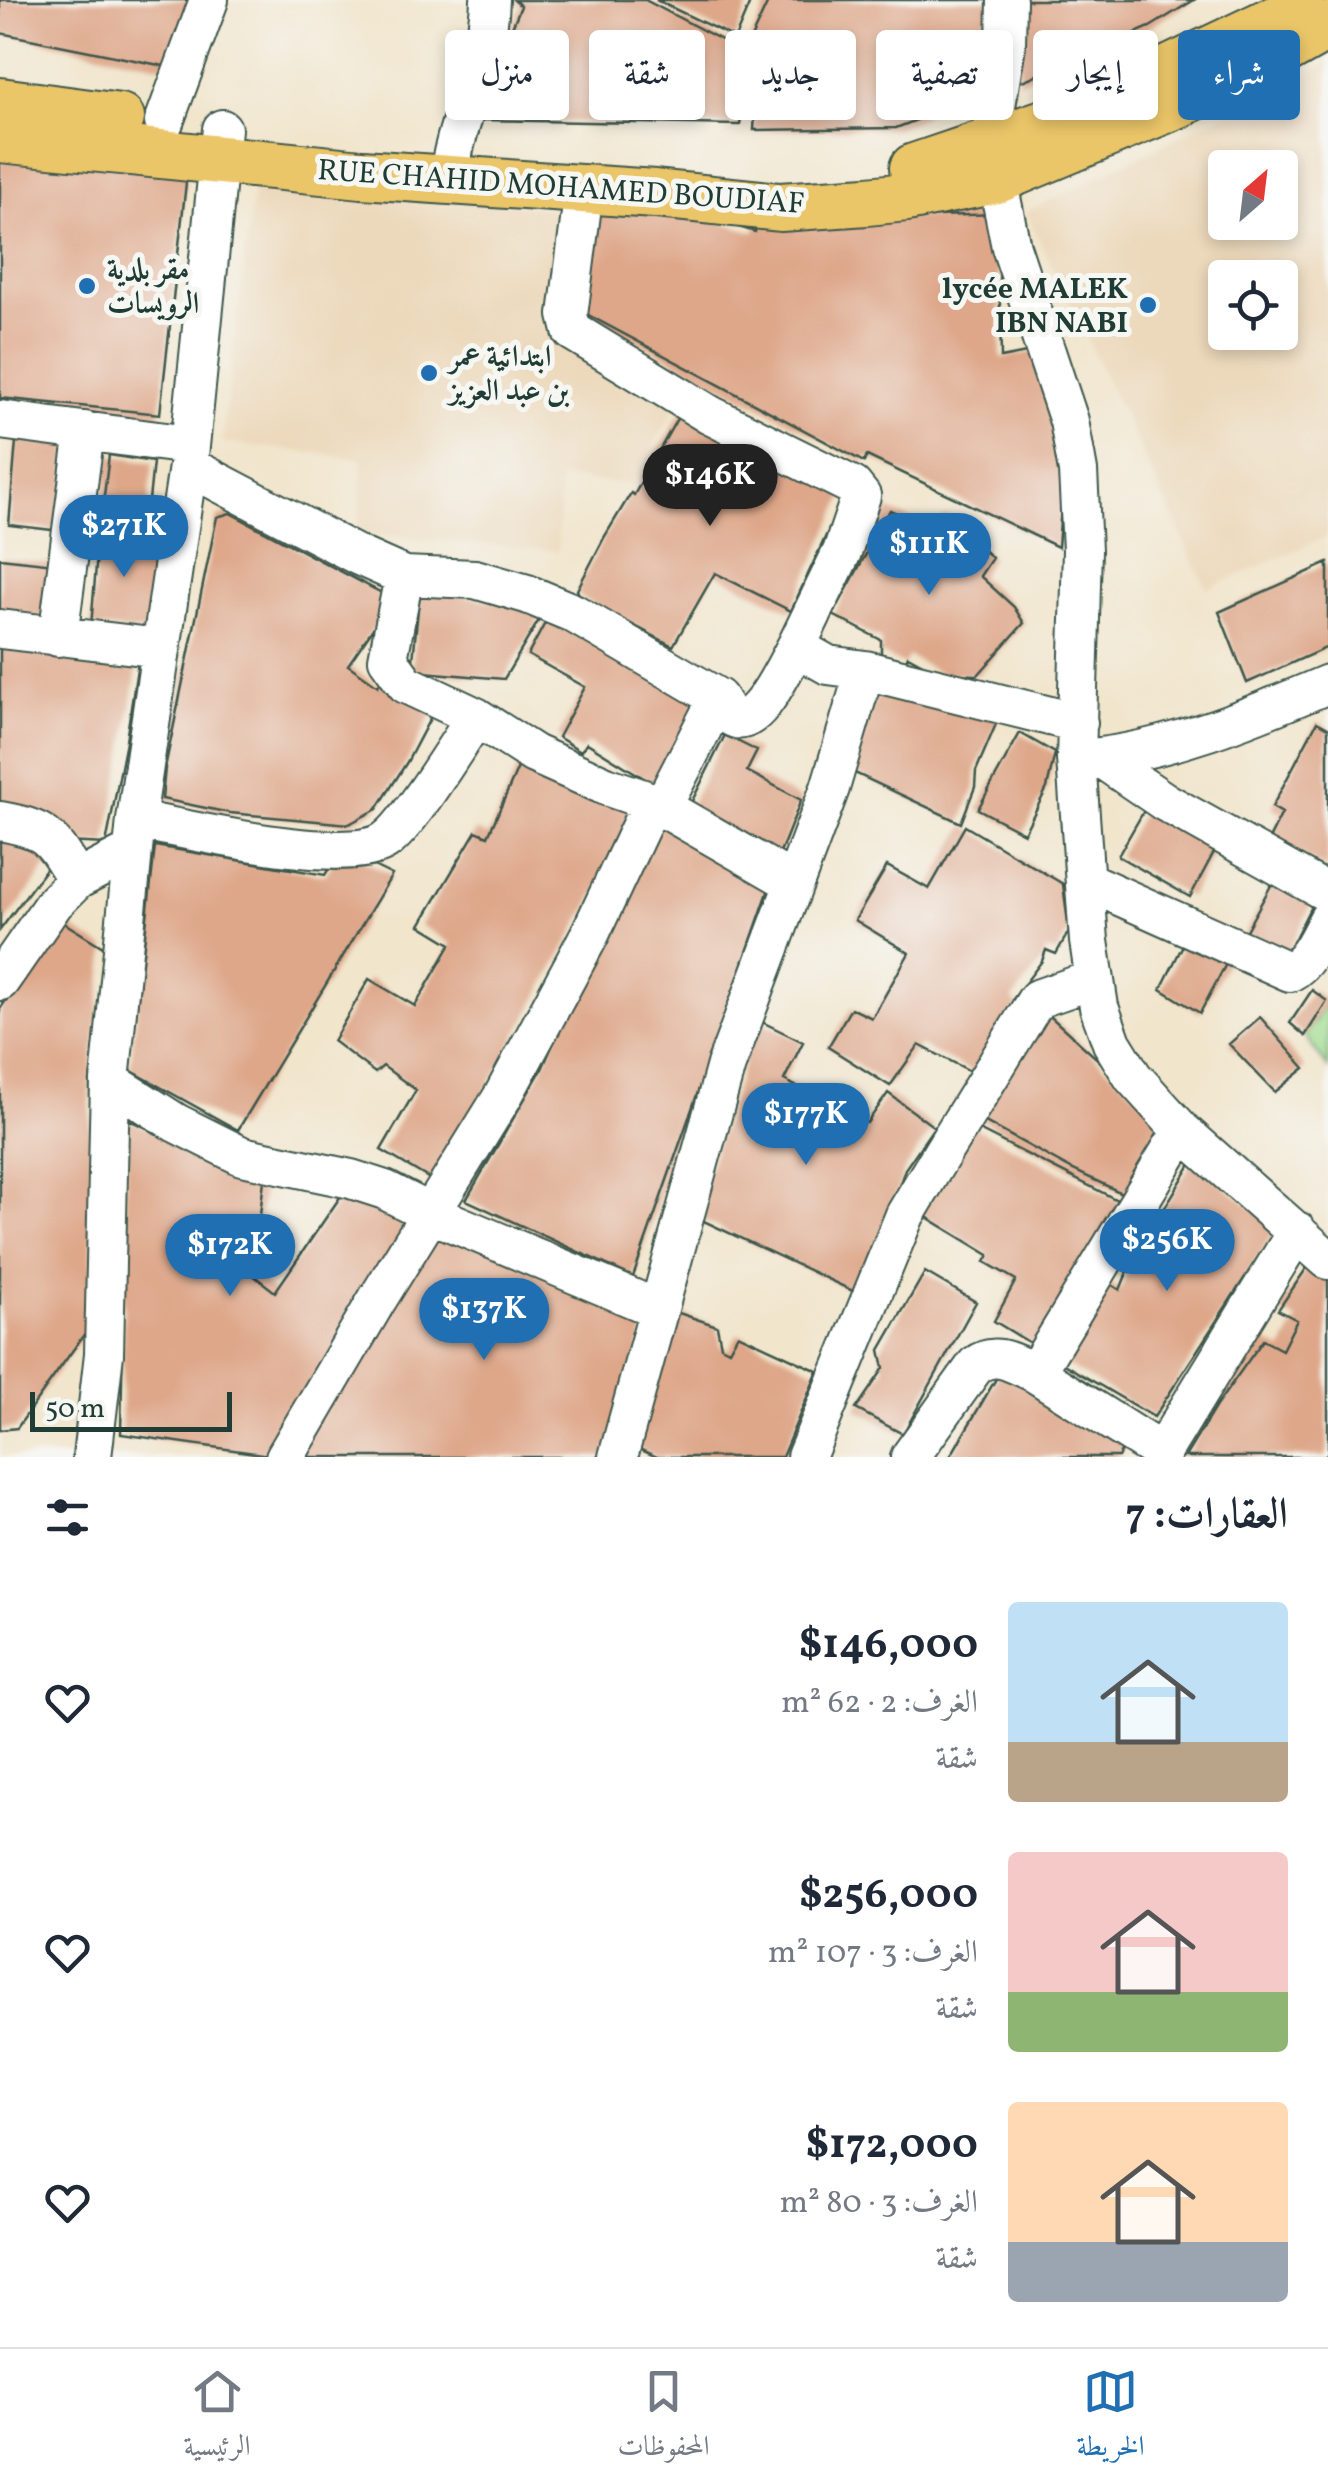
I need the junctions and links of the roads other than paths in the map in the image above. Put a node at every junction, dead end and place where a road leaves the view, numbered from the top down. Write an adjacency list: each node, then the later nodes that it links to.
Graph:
1 (209, 0): 10 (street)
2 (490, 0): 14 (street)
3 (1007, 0): 13 (street)
4 (1316, 0): 6 (main road, RUE CHAHID MOHAMED BOUDIAF)
5 (1328, 26): 7 (main road, RUE CHAHID MOHAMED BOUDIAF)
6 (1257, 30)
7 (1297, 30)
8 (1178, 67): 13 (main road, RUE CHAHID MOHAMED BOUDIAF)
9 (0, 102): 10 (main road, RUE CHAHID MOHAMED BOUDIAF)
10 (164, 122): 12 (main road, RUE CHAHID MOHAMED BOUDIAF)
11 (0, 138): 12 (main road, RUE CHAHID MOHAMED BOUDIAF)
12 (220, 144): 14 (main road, RUE CHAHID MOHAMED BOUDIAF); 18 (street)
13 (994, 161): 14 (main road, RUE CHAHID MOHAMED BOUDIAF); 15 (main road, RUE CHAHID MOHAMED BOUDIAF); 28 (street)
14 (450, 165): 15 (main road, RUE CHAHID MOHAMED BOUDIAF)
15 (584, 190): 22 (street)
16 (0, 420): 17 (street)
17 (85, 431): 18 (street); 21 (street)
18 (188, 455): 19 (street); 23 (street)
19 (404, 576): 26 (street); 27 (street)
20 (0, 629): 21 (street)
21 (58, 637): 23 (street)
22 (796, 647): 24 (street); 26 (street)
23 (160, 648): 31 (street)
24 (865, 670): 28 (street); 34 (street)
25 (1328, 684): 28 (street)
26 (718, 698): 29 (street)
27 (476, 717): 29 (street); 31 (street)
28 (1084, 747): 33 (street); 35 (street)
29 (657, 805): 34 (street); 41 (street)
30 (0, 821): 32 (street)
31 (134, 836): 32 (street); 39 (street)
32 (77, 880): 38 (street)
33 (1086, 881): 36 (street); 37 (street)
34 (794, 883): 44 (street)
35 (1328, 894)
36 (1328, 920)
37 (1092, 980): 40 (street); 50 (street)
38 (0, 981)
39 (110, 1081): 41 (street); 47 (street)
40 (1182, 1131): 42 (street); 45 (street)
41 (432, 1214): 44 (street); 48 (street)
42 (1297, 1231): 43 (street); 46 (street)
43 (1328, 1260)
44 (658, 1310): 49 (street)
45 (1035, 1373): 46 (street); 51 (street)
46 (1160, 1455)
47 (92, 1457)
48 (285, 1457)
49 (618, 1457)
50 (806, 1457)
51 (910, 1457)

